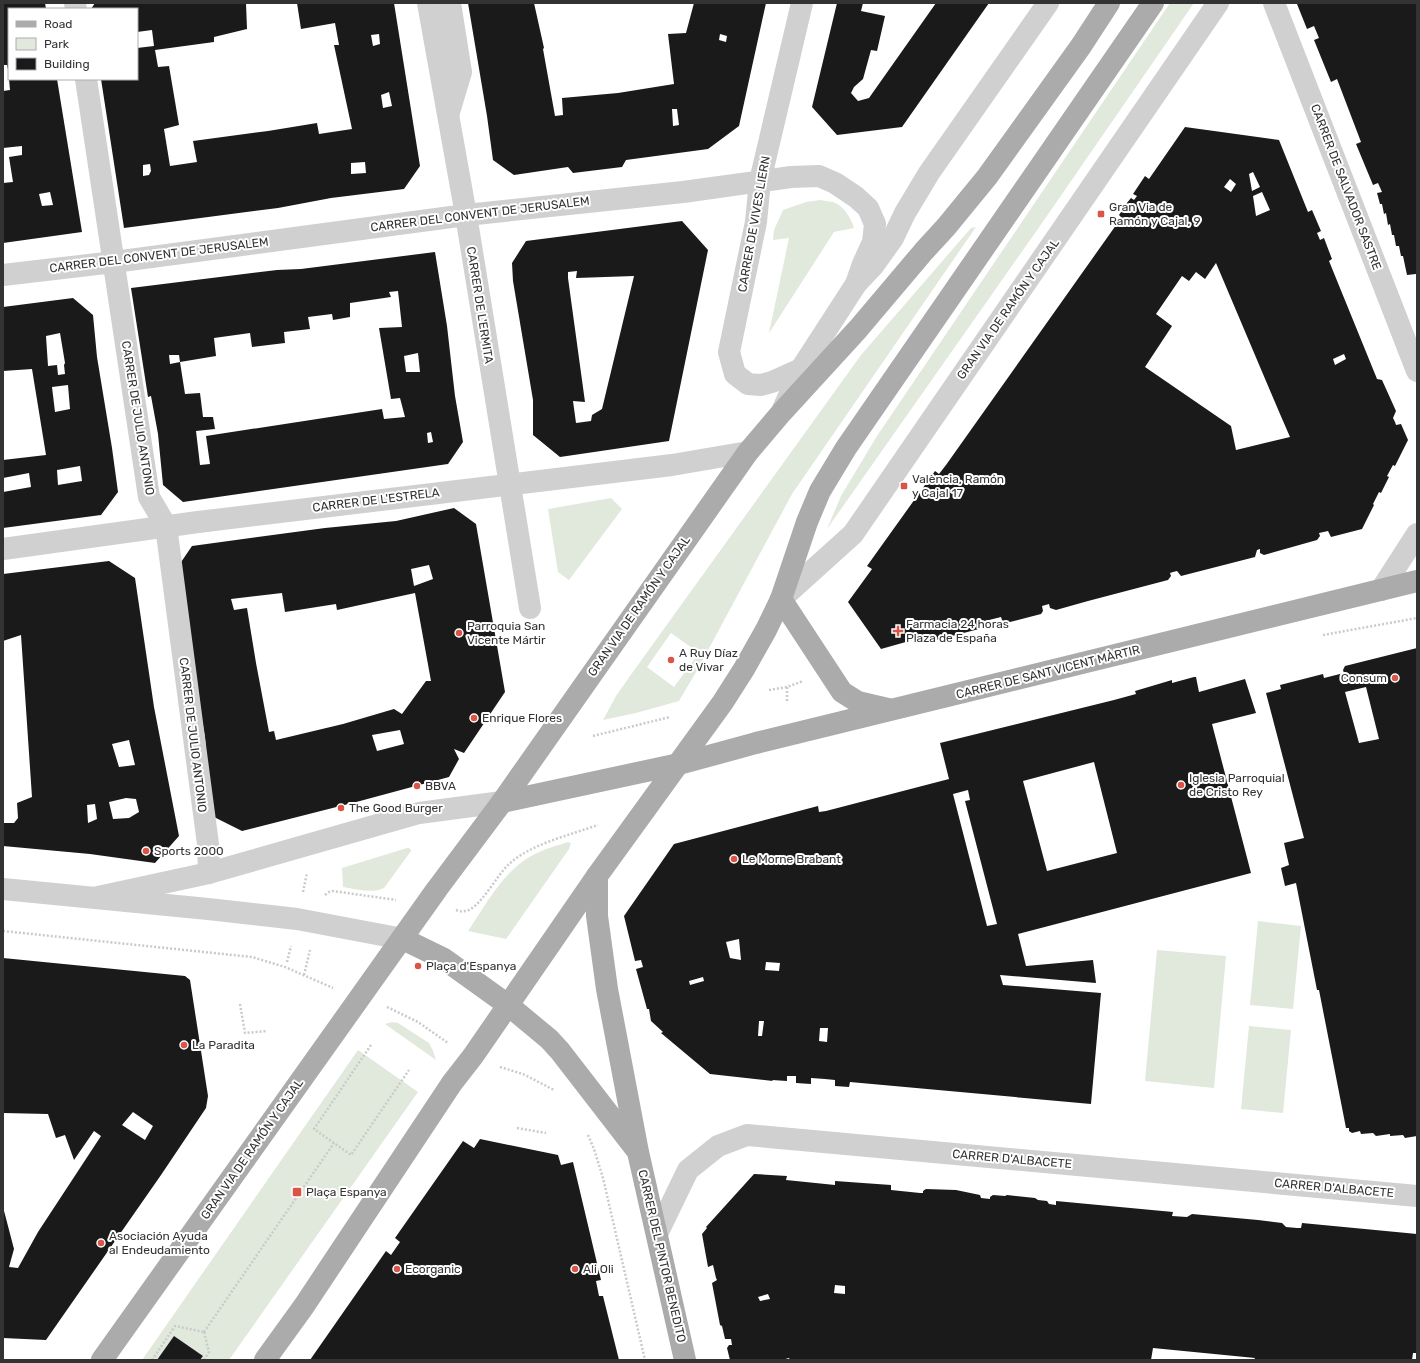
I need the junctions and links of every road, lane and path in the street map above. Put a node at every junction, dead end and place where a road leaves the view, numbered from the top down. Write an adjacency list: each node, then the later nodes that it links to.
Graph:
1 (428, 3): 10 (street, CARRER DE L'ERMITA)
2 (450, 3): 10 (street)
3 (802, 3): 11 (street, CARRER DE VIVES LIERN)
4 (1048, 3): 15 (street, GRAN VIA DE RAMÓN Y CAJAL)
5 (1109, 3): 18 (main road, GRAN VIA DE RAMÓN Y CAJAL)
6 (1152, 3): 26 (main road, GRAN VIA DE RAMÓN Y CAJAL)
7 (1218, 3): 26 (street, GRAN VIA DE RAMÓN Y CAJAL)
8 (1274, 3): 17 (street, CARRER DE SALVADOR SASTRE)
9 (86, 80): 13 (street, CARRER DE JULIO ANTONIO)
10 (448, 115): 12 (street, CARRER DE L'ERMITA)
11 (760, 181): 12 (street, CARRER DEL CONVENT DE JERUSALEM); 15 (street, CARRER DEL CONVENT DE JERUSALEM); 16 (street, CARRER DE VIVES LIERN)
12 (466, 215): 13 (street, CARRER DEL CONVENT DE JERUSALEM); 20 (street, CARRER DE L'ERMITA)
13 (114, 262): 14 (street, CARRER DEL CONVENT DE JERUSALEM); 21 (street, CARRER DE JULIO ANTONIO)
14 (3, 275)
15 (856, 284): 16 (street, GRAN VIA DE RAMÓN Y CAJAL)
16 (801, 369): 18 (street, GRAN VIA DE RAMÓN Y CAJAL)
17 (1417, 371)
18 (782, 412): 19 (main road, GRAN VIA DE RAMÓN Y CAJAL)
19 (748, 452): 20 (street, CARRER DE L'ESTRELA); 36 (main road, GRAN VIA DE RAMÓN Y CAJAL)
20 (510, 484): 21 (street, CARRER DE L'ESTRELA); 27 (street, CARRER DE L'ERMITA)
21 (166, 526): 23 (street, CARRER DE L'ESTRELA); 39 (street, CARRER DE JULIO ANTONIO)
22 (1417, 534): 25 (street)
23 (3, 549)
24 (1417, 581): 25 (main road, CARRER DE SANT VICENT MÀRTIR)
25 (1381, 590): 32 (main road, CARRER DE SANT VICENT MÀRTIR)
26 (781, 599): 32 (main road); 35 (main road, GRAN VIA DE RAMÓN Y CAJAL)
27 (530, 608)
28 (807, 679): 29 (path)
29 (787, 687): 30 (path); 31 (path)
30 (769, 690)
31 (787, 701)
32 (891, 710): 35 (main road, CARRER DE SANT VICENT MÀRTIR)
33 (670, 717): 34 (path)
34 (593, 736)
35 (679, 764): 36 (main road); 40 (main road)
36 (502, 802): 39 (street); 48 (main road)
37 (583, 831): 46 (path)
38 (307, 871): 42 (path)
39 (209, 873): 45 (street)
40 (597, 876): 55 (main road); 67 (main road)
41 (3, 889): 45 (street)
42 (302, 894)
43 (324, 896): 44 (path)
44 (378, 897)
45 (98, 898): 48 (street)
46 (456, 910)
47 (3, 931): 52 (path)
48 (403, 939): 55 (main road); 71 (main road, GRAN VIA DE RAMÓN Y CAJAL)
49 (291, 945): 51 (path)
50 (310, 951): 52 (path)
51 (287, 962)
52 (304, 975): 53 (path)
53 (326, 986)
54 (240, 1004): 57 (path)
55 (508, 1004): 67 (main road); 74 (main road)
56 (392, 1010): 58 (path)
57 (267, 1031)
58 (445, 1042)
59 (371, 1045): 66 (path)
60 (503, 1068): 62 (path)
61 (409, 1070): 66 (path)
62 (560, 1093)
63 (518, 1128): 65 (path)
64 (585, 1128): 75 (path)
65 (546, 1133)
66 (334, 1143): 70 (path)
67 (638, 1152): 69 (main road, CARRER DEL PINTOR BENEDITO)
68 (1417, 1196): 69 (street, CARRER D'ALBACETE)
69 (657, 1234): 76 (main road, CARRER DEL PINTOR BENEDITO)
70 (204, 1332): 72 (path); 73 (path)
71 (102, 1360)
72 (152, 1360)
73 (204, 1360)
74 (265, 1360)
75 (645, 1360)
76 (685, 1360)

